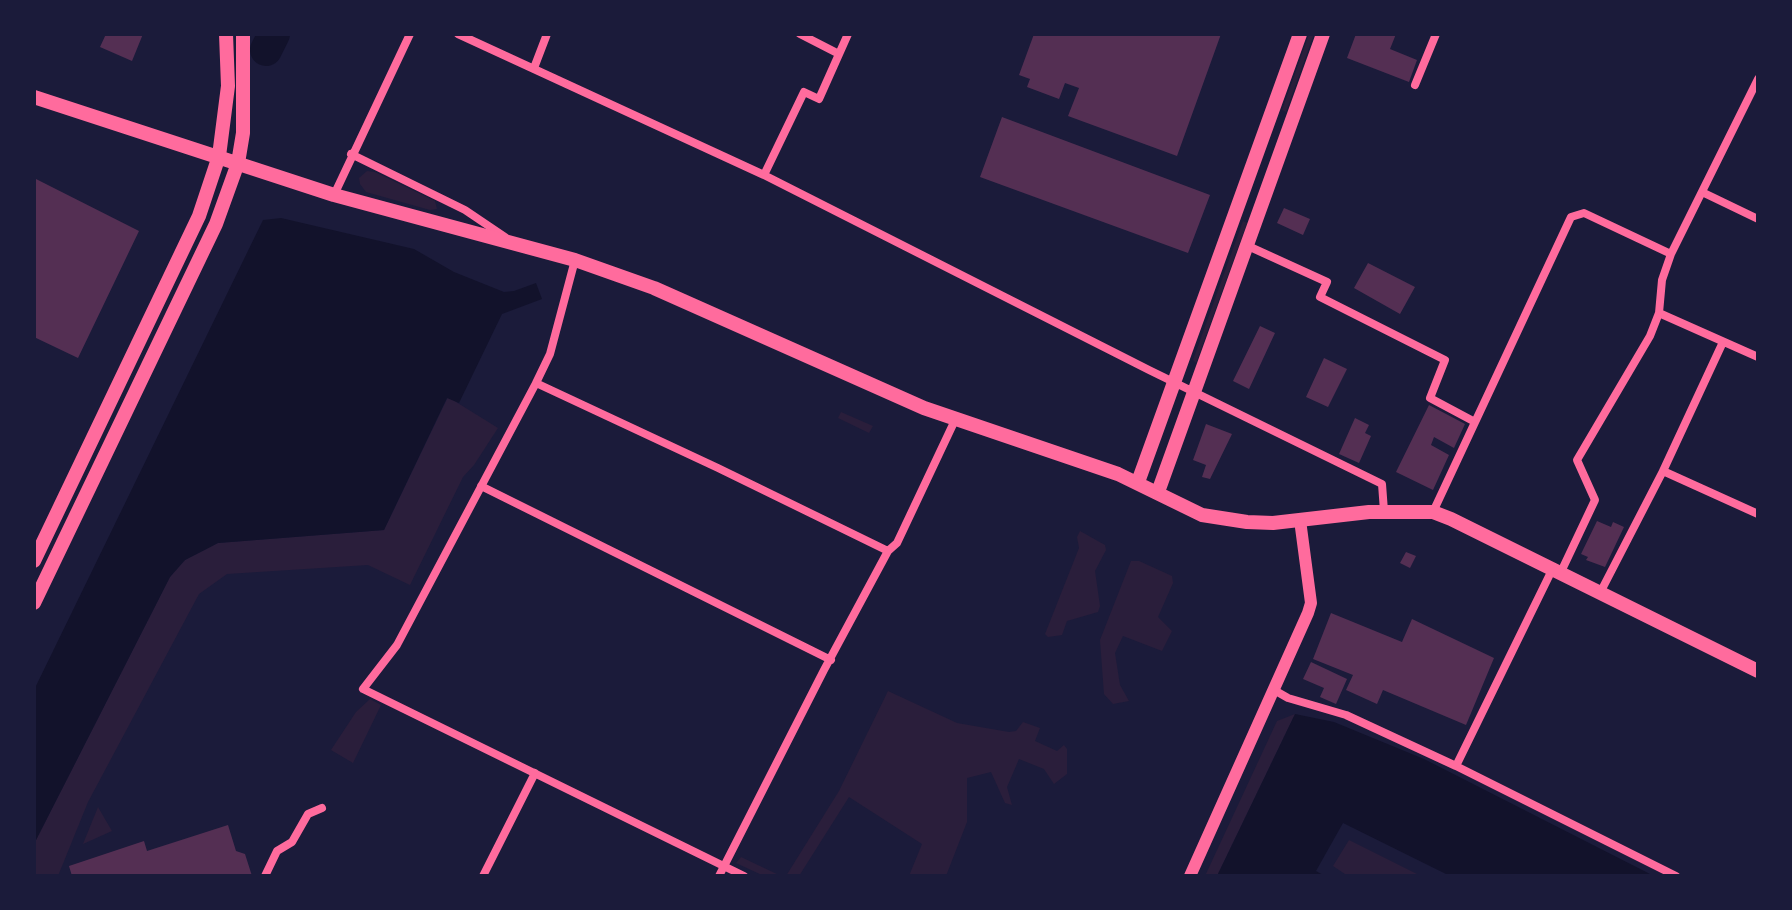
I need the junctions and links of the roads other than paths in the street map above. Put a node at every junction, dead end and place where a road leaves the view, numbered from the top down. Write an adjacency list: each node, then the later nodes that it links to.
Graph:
1 (226, 34): 17 (main road)
2 (243, 34): 18 (main road)
3 (410, 34): 16 (street)
4 (458, 34): 12 (street)
5 (547, 34): 12 (street)
6 (800, 34): 11 (street)
7 (848, 34): 11 (street)
8 (1300, 34): 31 (main road)
9 (1323, 34): 24 (main road)
10 (1436, 34): 14 (street)
11 (839, 54): 19 (street)
12 (534, 68): 19 (street)
13 (1758, 79): 20 (street)
14 (1415, 85)
15 (34, 97): 17 (main road)
16 (351, 154): 21 (street); 23 (street)
17 (219, 156): 18 (main road); 44 (main road)
18 (238, 163): 21 (main road); 47 (main road)
19 (764, 175): 31 (street)
20 (1704, 193): 22 (street); 25 (street)
21 (334, 195): 23 (main road)
22 (1758, 219)
23 (516, 244): 26 (main road)
24 (1248, 246): 32 (main road); 34 (street)
25 (1671, 254): 27 (street); 34 (street)
26 (575, 260): 30 (street); 33 (main road)
27 (1659, 313): 28 (street); 45 (street)
28 (1723, 342): 29 (street); 35 (street)
29 (1758, 357)
30 (536, 383): 37 (street); 43 (street)
31 (1175, 383): 32 (street); 36 (main road)
32 (1195, 393): 38 (main road); 39 (street)
33 (956, 418): 36 (main road); 43 (street)
34 (1475, 422): 40 (street)
35 (1663, 471): 41 (street); 46 (street)
36 (1138, 482): 38 (main road)
37 (481, 486): 48 (street); 52 (street)
38 (1158, 492): 42 (main road)
39 (1384, 511): 40 (main road); 42 (main road)
40 (1433, 512): 45 (main road)
41 (1758, 514)
42 (1300, 520): 50 (street)
43 (888, 551): 48 (street)
44 (34, 561)
45 (1556, 572): 46 (main road); 51 (street)
46 (1600, 593): 49 (main road)
47 (34, 603)
48 (831, 660): 54 (street)
49 (1758, 671)
50 (1274, 690): 51 (street); 59 (street)
51 (1456, 766): 60 (street)
52 (535, 773): 54 (street); 56 (street)
53 (322, 808): 55 (street)
54 (725, 867): 57 (street); 58 (street)
55 (265, 876)
56 (483, 876)
57 (719, 876)
58 (744, 876)
59 (1190, 876)
60 (1676, 876)

